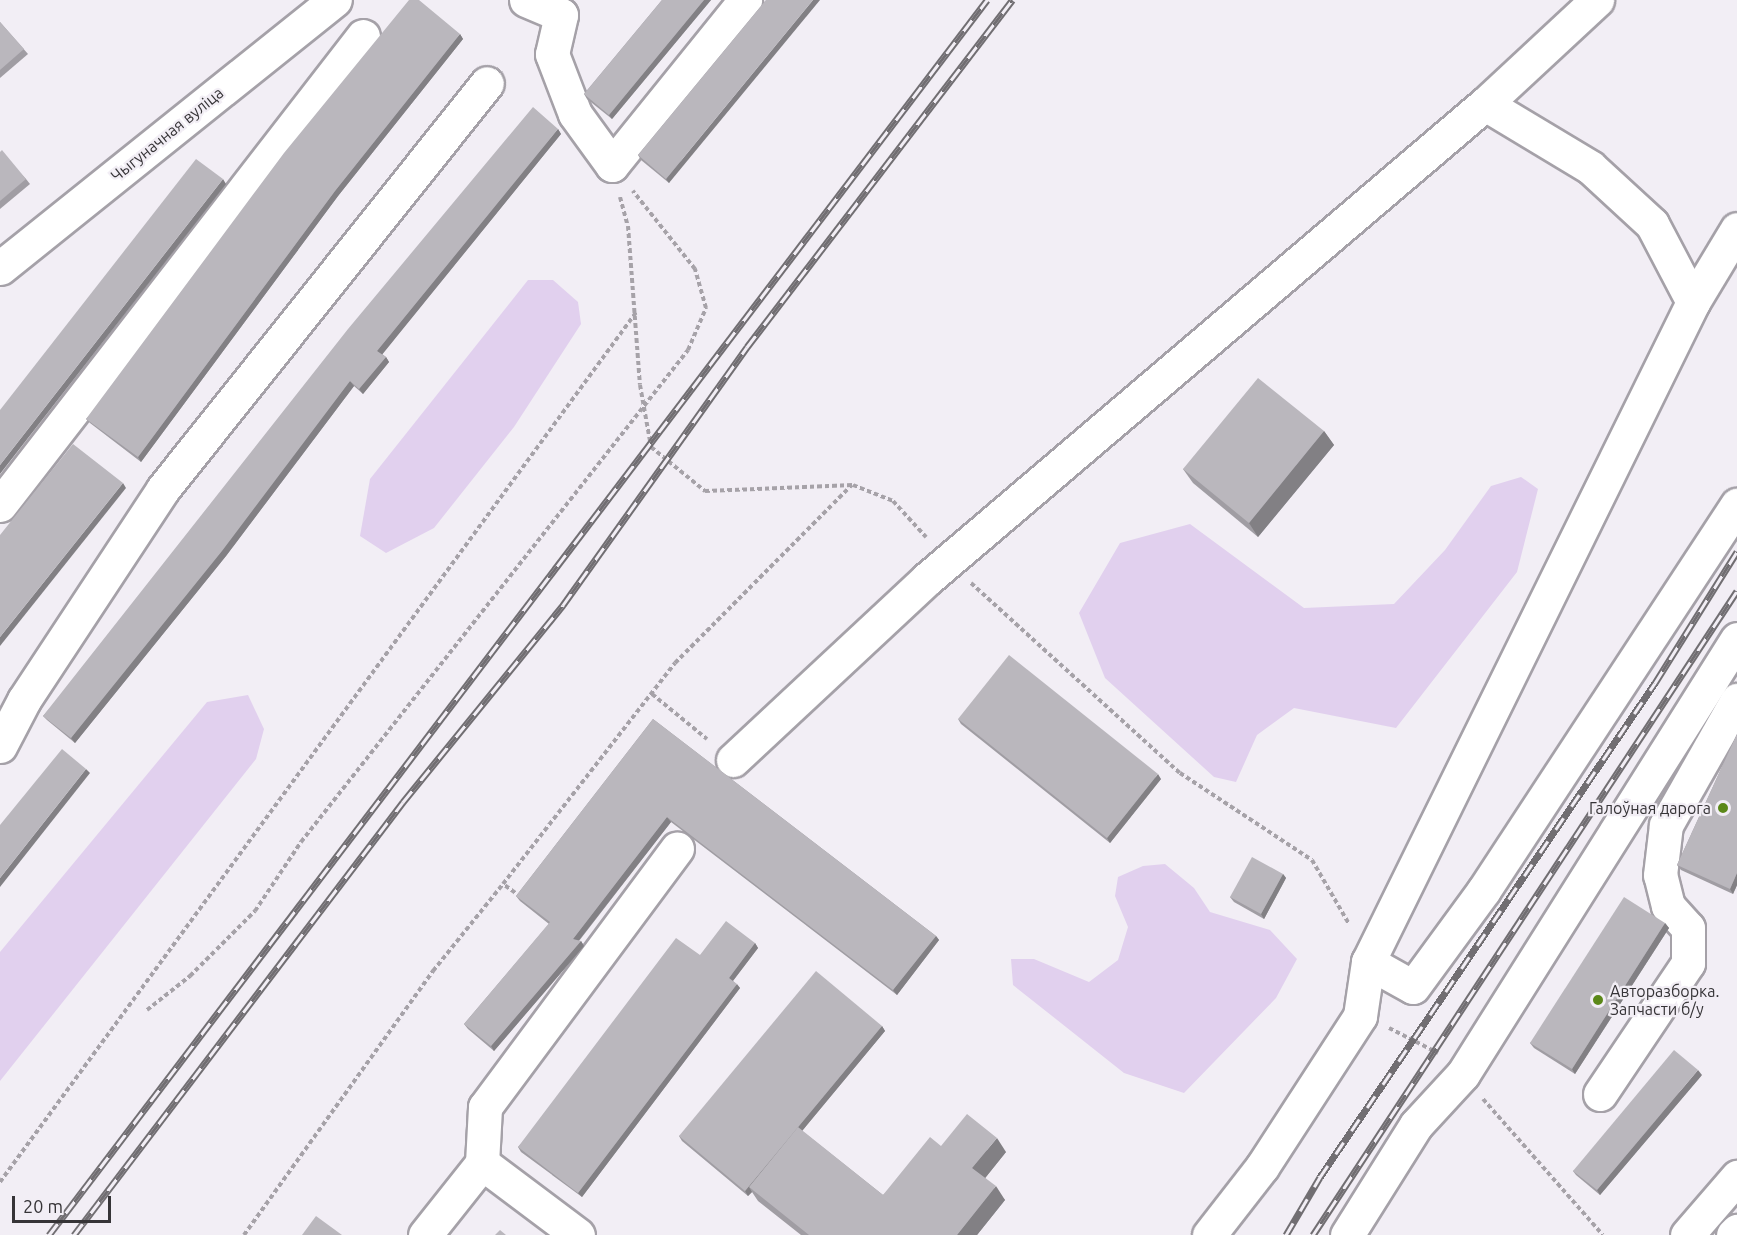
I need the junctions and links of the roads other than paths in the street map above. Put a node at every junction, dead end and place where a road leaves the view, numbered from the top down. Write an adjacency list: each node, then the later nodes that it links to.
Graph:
1 (335, 0): 10 (street, Чыгуначная вуліца)
2 (526, 0): 5 (street)
3 (745, 0): 5 (street)
4 (1598, 0): 8 (street)
5 (567, 7)
6 (363, 36): 12 (street)
7 (487, 83): 16 (street)
8 (1485, 104): 11 (street); 17 (street)
9 (1737, 229): 11 (street)
10 (0, 268)
11 (1693, 302): 19 (street)
12 (0, 505)
13 (1737, 505): 19 (street)
14 (1737, 639): 27 (street)
15 (1737, 700): 20 (street)
16 (0, 746)
17 (733, 760)
18 (677, 848): 21 (street)
19 (1368, 962): 26 (street)
20 (1600, 1094)
21 (482, 1163): 24 (street); 25 (street)
22 (1737, 1177): 28 (street)
23 (1737, 1231): 29 (street)
24 (424, 1235)
25 (578, 1235)
26 (1209, 1235)
27 (1347, 1235)
28 (1687, 1235)
29 (1733, 1235)

